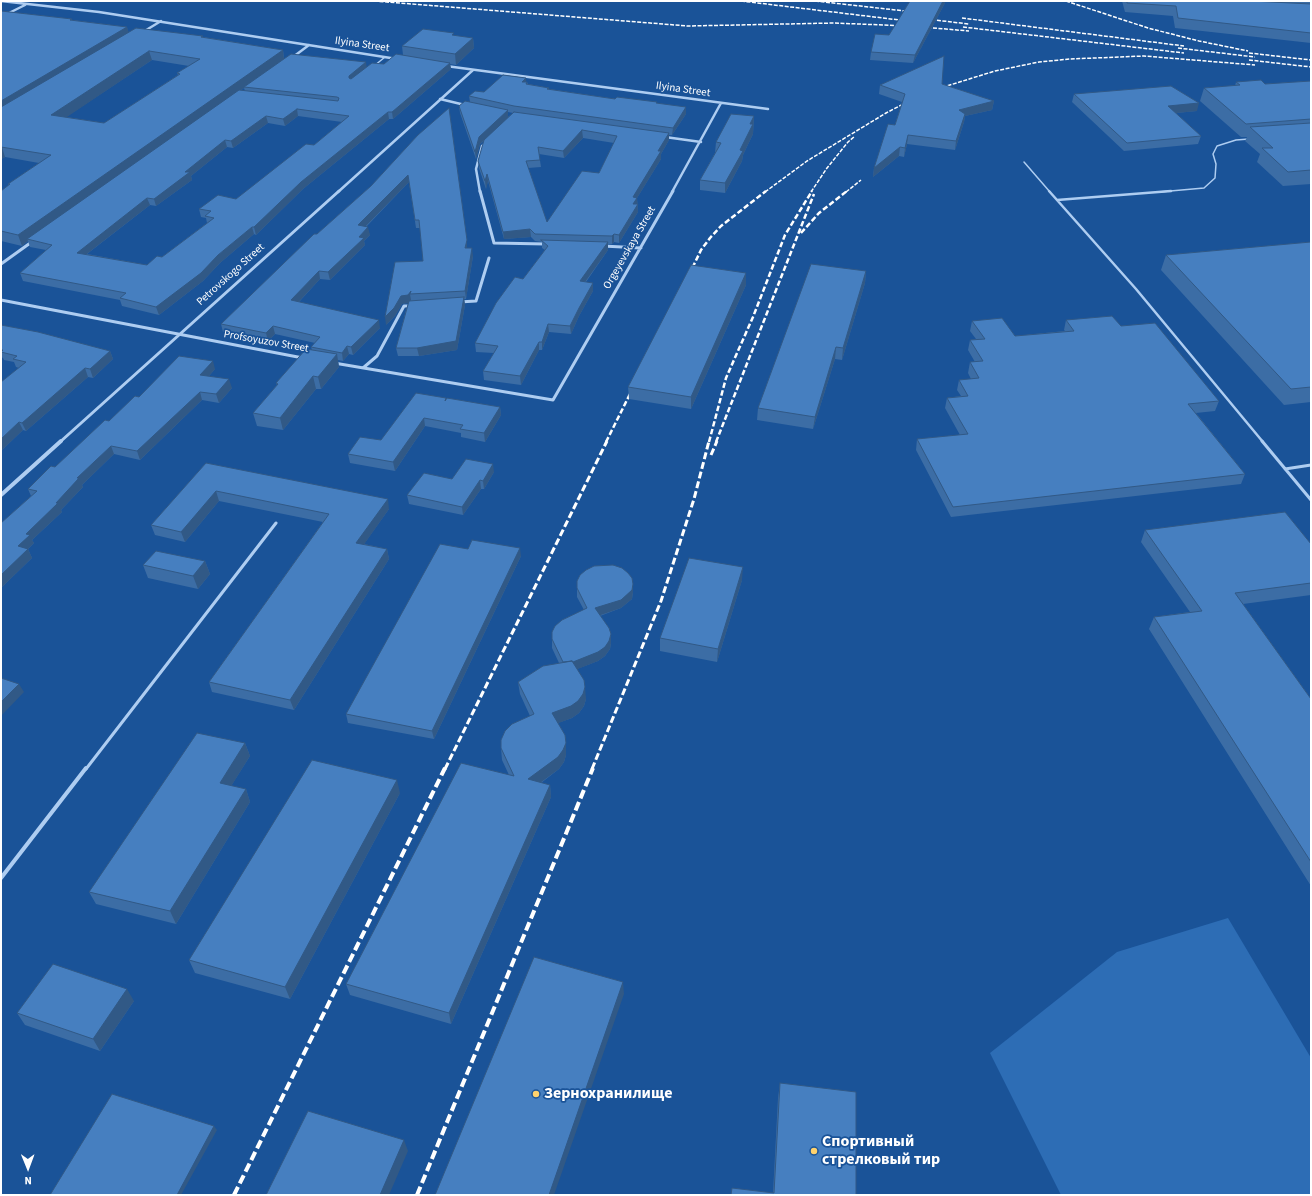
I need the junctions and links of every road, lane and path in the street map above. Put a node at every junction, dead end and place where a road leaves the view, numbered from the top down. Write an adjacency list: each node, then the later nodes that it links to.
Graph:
1 (1, 1): 2 (street, Ilyina Street)
2 (25, 4): 3 (street); 4 (street, Ilyina Street)
3 (1, 17)
4 (162, 21): 5 (street); 6 (street, Ilyina Street)
5 (142, 33)
6 (309, 45): 7 (street, Ilyina Street); 8 (street)
7 (385, 57): 9 (street, Ilyina Street); 11 (lane)
8 (290, 59)
9 (400, 59)
10 (444, 65): 12 (street, Ilyina Street)
11 (368, 70)
12 (473, 70): 13 (street, Petrovskogo Street); 14 (street, Ilyina Street)
13 (440, 99): 15 (street); 32 (street, Petrovskogo Street)
14 (721, 103): 16 (street, Ilyina Street); 20 (street, Orgeyevskaya Street)
15 (469, 106)
16 (768, 109)
17 (662, 136): 20 (street)
18 (1251, 138): 22 (lane)
19 (487, 141): 24 (street)
20 (701, 142): 26 (street, Orgeyevskaya Street)
21 (1024, 162): 22 (lane)
22 (1057, 200): 37 (lane)
23 (40, 237): 28 (street)
24 (548, 244)
25 (602, 246): 26 (street)
26 (641, 248): 35 (street, Orgeyevskaya Street)
27 (489, 258): 30 (street)
28 (1, 264)
29 (1, 300): 32 (street, Profsoyuzov Street)
30 (454, 303)
31 (418, 305): 35 (street)
32 (178, 335): 33 (street, Profsoyuzov Street); 38 (street, Petrovskogo Street)
33 (309, 359)
34 (332, 363): 35 (street)
35 (363, 368)
36 (1311, 465): 37 (lane)
37 (1285, 469): 39 (lane)
38 (1, 495)
39 (1311, 500)
40 (276, 523): 41 (lane)
41 (1, 878)

